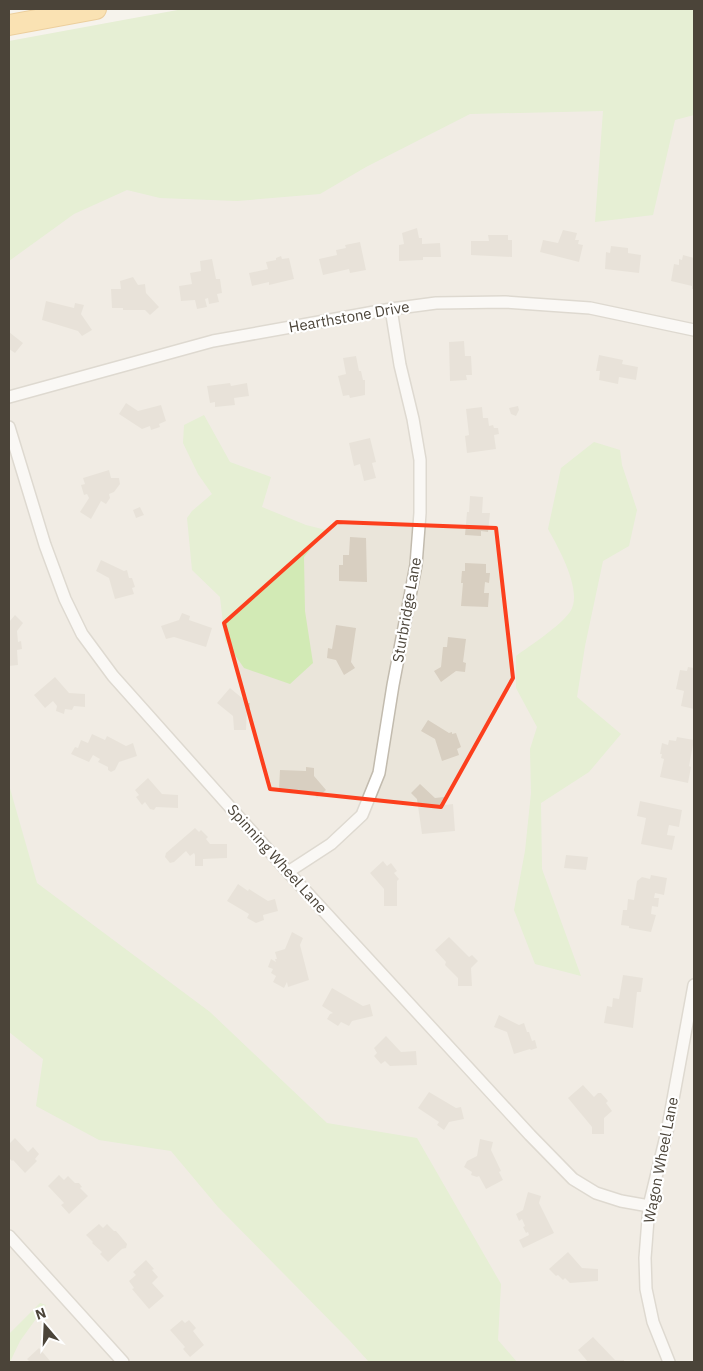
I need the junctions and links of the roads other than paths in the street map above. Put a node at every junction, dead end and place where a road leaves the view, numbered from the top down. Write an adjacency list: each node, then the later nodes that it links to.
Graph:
1 (96, 9): 2 (highway)
2 (9, 25)
3 (391, 309): 4 (street, Hearthstone Drive); 5 (street, Hearthstone Drive); 7 (street, Sturbridge Lane)
4 (694, 330)
5 (9, 397)
6 (9, 427): 7 (street, Spinning Wheel Lane)
7 (288, 872): 9 (street, Spinning Wheel Lane)
8 (694, 985): 9 (street, Wagon Wheel Lane)
9 (649, 1206): 12 (street, Wagon Wheel Lane)
10 (9, 1236): 11 (street)
11 (123, 1362)
12 (669, 1362)

